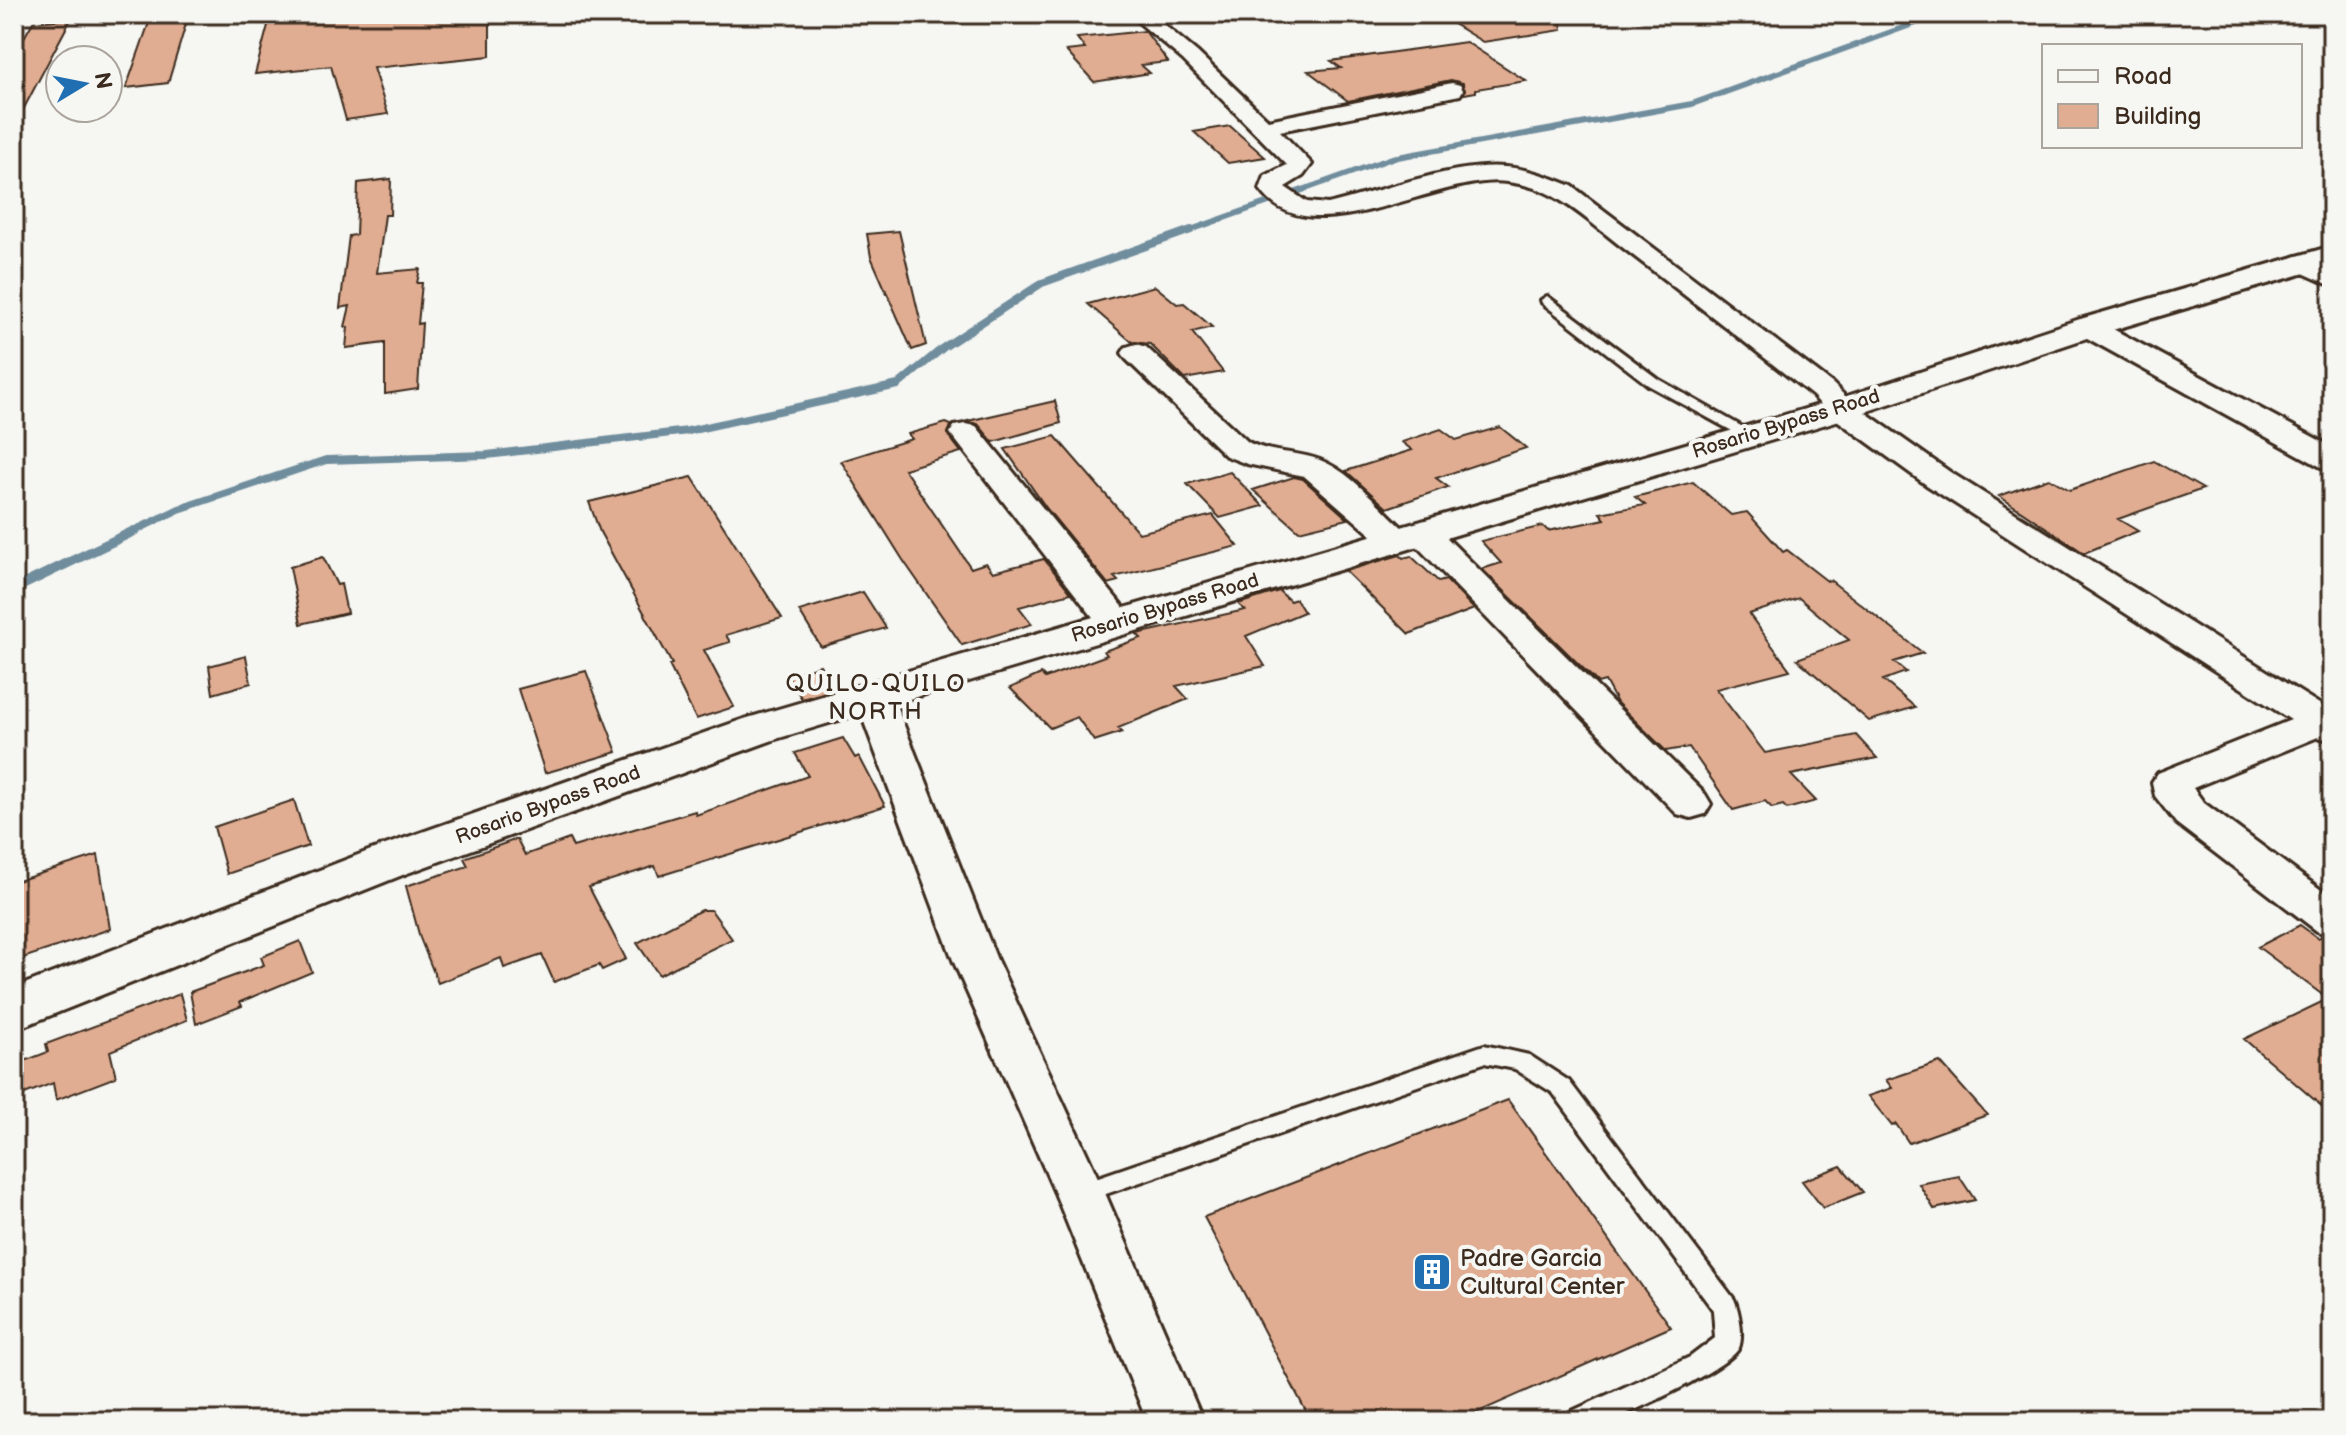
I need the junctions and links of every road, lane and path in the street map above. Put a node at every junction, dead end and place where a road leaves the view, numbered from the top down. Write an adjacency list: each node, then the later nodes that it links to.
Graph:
1 (1139, 14): 3 (street)
2 (1452, 90): 3 (street)
3 (1263, 128): 8 (street)
4 (2322, 265): 6 (main road, Rosario Bypass Road)
5 (1547, 300): 10 (lane)
6 (2088, 327): 8 (main road, Rosario Bypass Road); 11 (street)
7 (1136, 353): 12 (street)
8 (1841, 409): 10 (main road, Rosario Bypass Road); 15 (street)
9 (965, 433): 13 (street)
10 (1750, 435): 12 (main road, Rosario Bypass Road)
11 (2332, 460)
12 (1409, 536): 13 (main road, Rosario Bypass Road); 16 (street)
13 (1116, 622): 14 (main road, Rosario Bypass Road)
14 (873, 695): 18 (main road, Rosario Bypass Road); 19 (street)
15 (2326, 726): 17 (street)
16 (1691, 804)
17 (2332, 920)
18 (14, 1010)
19 (1080, 1193): 20 (street); 21 (lane)
20 (1175, 1421)
21 (1579, 1421)

